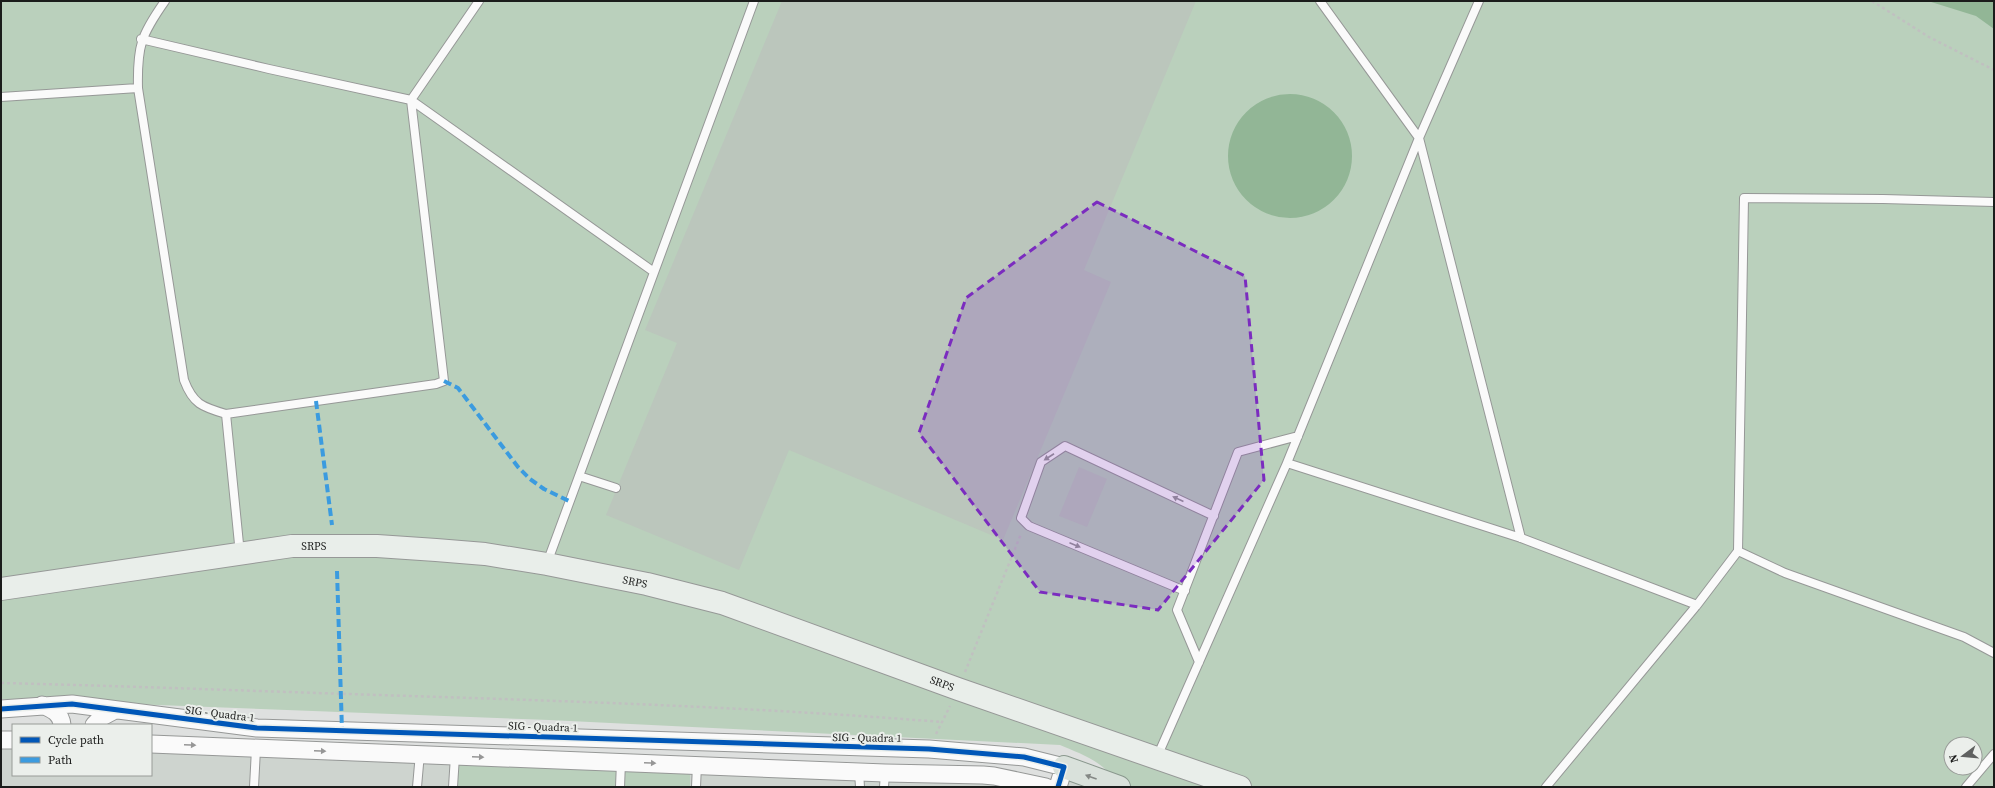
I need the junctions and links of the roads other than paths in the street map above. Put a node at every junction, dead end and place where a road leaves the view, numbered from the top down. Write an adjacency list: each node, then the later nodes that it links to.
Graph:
1 (165, 1): 6 (lane)
2 (479, 1): 9 (lane)
3 (754, 1): 12 (lane)
4 (1320, 1): 10 (lane)
5 (1479, 1): 10 (lane)
6 (141, 39): 7 (lane); 9 (lane)
7 (138, 88): 8 (lane); 13 (lane)
8 (1, 97)
9 (411, 100): 12 (lane); 13 (lane)
10 (1419, 138): 14 (lane); 19 (lane)
11 (1994, 202): 20 (lane)
12 (654, 272): 16 (lane)
13 (226, 414): 21 (lane)
14 (1298, 436): 15 (lane); 18 (lane)
15 (1287, 464): 19 (lane); 27 (lane)
16 (579, 476): 17 (lane); 22 (lane)
17 (616, 488)
18 (1214, 516): 24 (lane); 24 (lane, one-way to 24)
19 (1521, 538): 25 (lane)
20 (1738, 551): 25 (lane); 26 (lane)
21 (240, 554): 22 (main road, SRPS); 23 (main road, SRPS)
22 (547, 564): 40 (main road, SRPS)
23 (1, 589)
24 (1185, 591): 27 (lane)
25 (1696, 606): 54 (lane)
26 (1994, 653)
27 (1198, 662): 40 (lane)
28 (42, 705): 29 (street, SIG - Quadra 1); 30 (street, SIG - Quadra 1); 31 (street)
29 (1, 709)
30 (114, 710): 32 (street); 43 (street, SIG - Quadra 1)
31 (62, 724)
32 (95, 724)
33 (1, 740): 34 (street)
34 (12, 740)
35 (152, 744): 36 (street, one-way to 36)
36 (256, 749): 37 (street, one-way to 37); 46 (lane)
37 (420, 753): 39 (street); 47 (lane)
38 (1994, 754): 55 (lane)
39 (455, 756): 41 (street, one-way to 41); 48 (lane)
40 (1157, 758): 53 (main road, SRPS)
41 (621, 762): 42 (street, one-way to 42); 49 (lane)
42 (697, 765): 44 (street); 50 (lane)
43 (1061, 777): 52 (main road, one-way to 43)
44 (860, 780): 45 (street)
45 (884, 780): 51 (street)
46 (254, 787)
47 (418, 787)
48 (453, 787)
49 (620, 787)
50 (696, 787)
51 (1046, 787)
52 (1119, 787)
53 (1240, 787)
54 (1546, 787)
55 (1966, 787)

